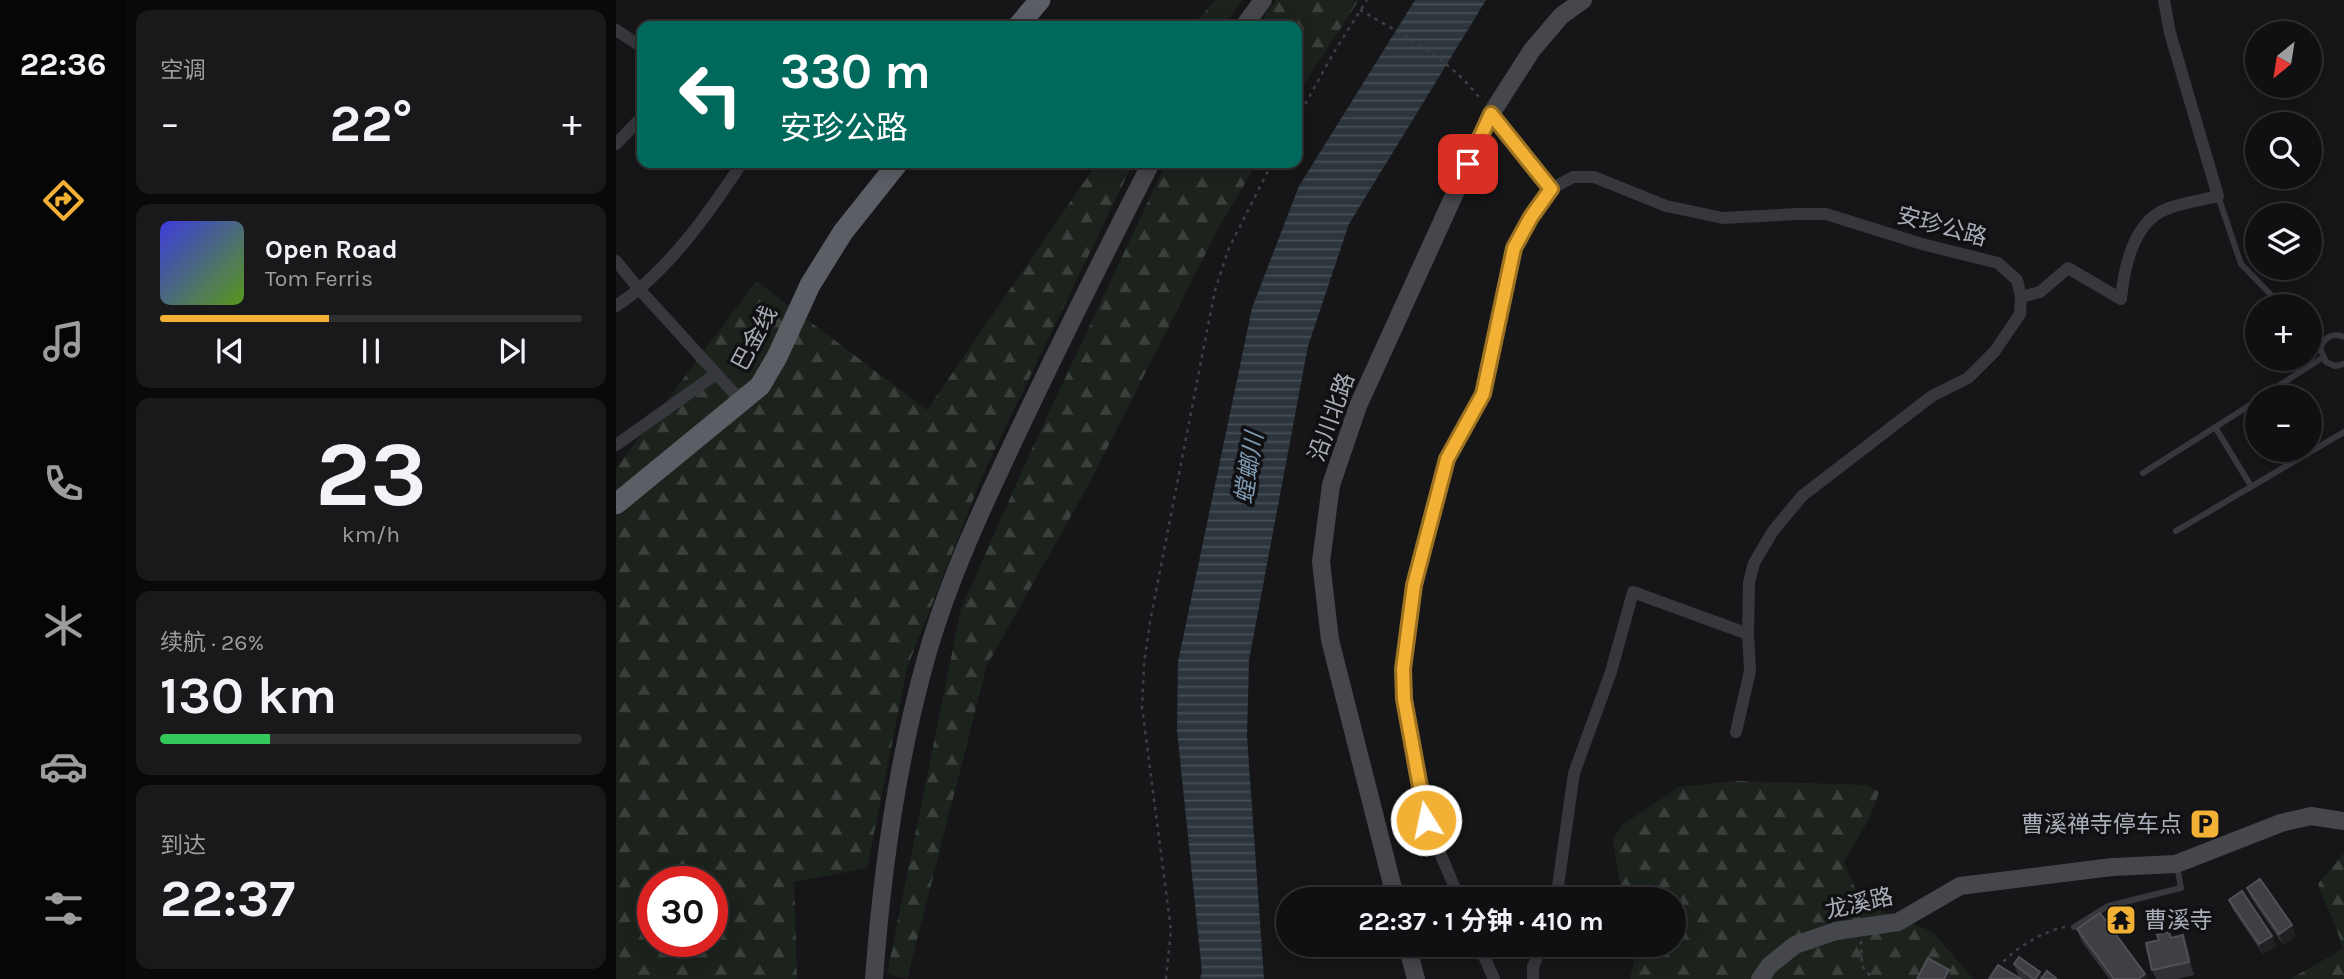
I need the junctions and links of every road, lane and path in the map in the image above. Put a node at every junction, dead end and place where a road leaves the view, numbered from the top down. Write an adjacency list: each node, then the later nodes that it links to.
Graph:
1 (1040, 0): 7 (highway)
2 (1264, 0): 8 (main road)
3 (1367, 0): 6 (path)
4 (1583, 0): 12 (main road, 沿川北路)
5 (2164, 0): 20 (street)
6 (1360, 10): 11 (path); 12 (path)
7 (1022, 21)
8 (1248, 21)
9 (616, 30): 10 (street)
10 (637, 44)
11 (1302, 109)
12 (1491, 114): 19 (street); 46 (main road, 沿川北路)
13 (637, 122): 14 (street)
14 (616, 144)
15 (739, 168): 22 (street)
16 (894, 168): 33 (highway, 巴金线)
17 (1148, 168): 55 (main road)
18 (1269, 168): 56 (path)
19 (1551, 189): 24 (street, 安珍公路); 47 (street)
20 (2218, 196): 23 (lane); 24 (street)
21 (616, 261): 22 (street)
22 (640, 290): 25 (street); 31 (street)
23 (2270, 294)
24 (2021, 297): 42 (street)
25 (616, 306)
26 (2344, 337): 27 (lane)
27 (2322, 343)
28 (2322, 358): 29 (lane)
29 (2344, 364)
30 (2302, 371): 32 (lane)
31 (716, 374): 33 (street); 37 (street)
32 (2279, 385)
33 (742, 402): 40 (highway, 巴金线)
34 (2245, 407): 35 (lane)
35 (2215, 427): 38 (lane); 39 (lane)
36 (2344, 432): 39 (lane)
37 (616, 445)
38 (2143, 473)
39 (2251, 486): 41 (lane)
40 (616, 504)
41 (2176, 531)
42 (1748, 634): 43 (street); 48 (street)
43 (1736, 732)
44 (2344, 821): 45 (main road, 龙溪路)
45 (2176, 864): 49 (lane); 50 (main road, 龙溪路)
46 (1393, 887)
47 (1454, 887)
48 (1558, 887)
49 (2074, 927): 54 (path)
50 (1857, 928): 60 (main road, 龙溪路); 61 (path)
51 (1410, 957): 57 (main road)
52 (1484, 957): 58 (street)
53 (1538, 957): 59 (street)
54 (1996, 971)
55 (874, 979)
56 (1166, 979)
57 (1416, 979)
58 (1494, 979)
59 (1534, 979)
60 (1760, 979)
61 (1873, 979)

